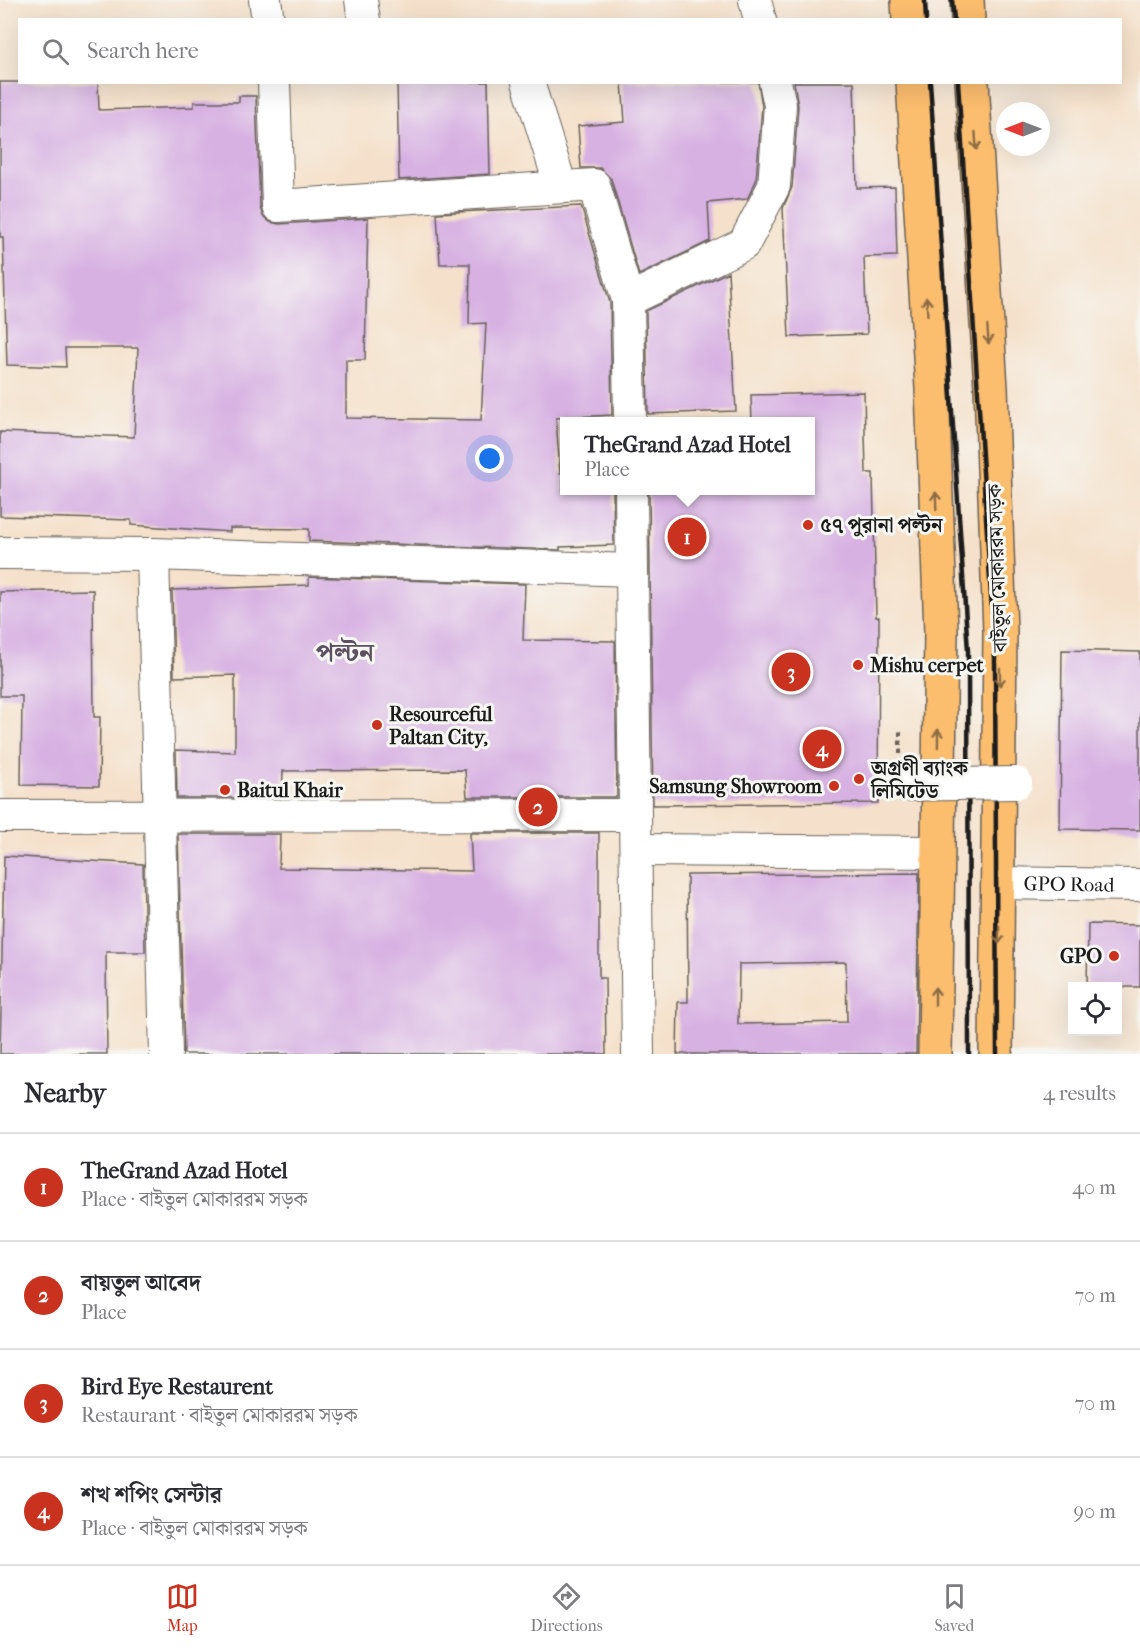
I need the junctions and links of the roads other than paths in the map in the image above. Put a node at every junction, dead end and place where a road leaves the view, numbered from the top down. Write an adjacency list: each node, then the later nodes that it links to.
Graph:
1 (265, 0): 6 (street)
2 (361, 0): 7 (street)
3 (755, 0): 8 (street)
4 (908, 0): 9 (main road)
5 (967, 0): 10 (main road)
6 (268, 18)
7 (364, 18)
8 (760, 18)
9 (909, 18)
10 (968, 18)
11 (274, 84): 16 (street)
12 (529, 84): 16 (street)
13 (775, 84): 17 (street)
14 (913, 84): 29 (main road, one-way to 14)
15 (972, 84): 30 (main road, বাইতুল মোকাররম সড়ক, one-way to 30)
16 (561, 187): 17 (street)
17 (628, 300): 18 (street)
18 (630, 417)
19 (631, 495): 22 (street)
20 (0, 553): 21 (street)
21 (153, 554): 22 (street); 25 (street)
22 (632, 570): 26 (street)
23 (1016, 783): 24 (street, bridge)
24 (899, 785)
25 (159, 815): 26 (street); 27 (street); 32 (street)
26 (635, 815): 28 (street)
27 (0, 816)
28 (636, 850): 29 (street); 33 (street)
29 (936, 852): 34 (main road, one-way to 29)
30 (999, 883): 31 (street, GPO Road); 35 (main road, বাইতুল মোকাররম সড়ক, one-way to 35)
31 (1140, 885)
32 (166, 1054)
33 (638, 1054)
34 (934, 1054)
35 (996, 1054)

